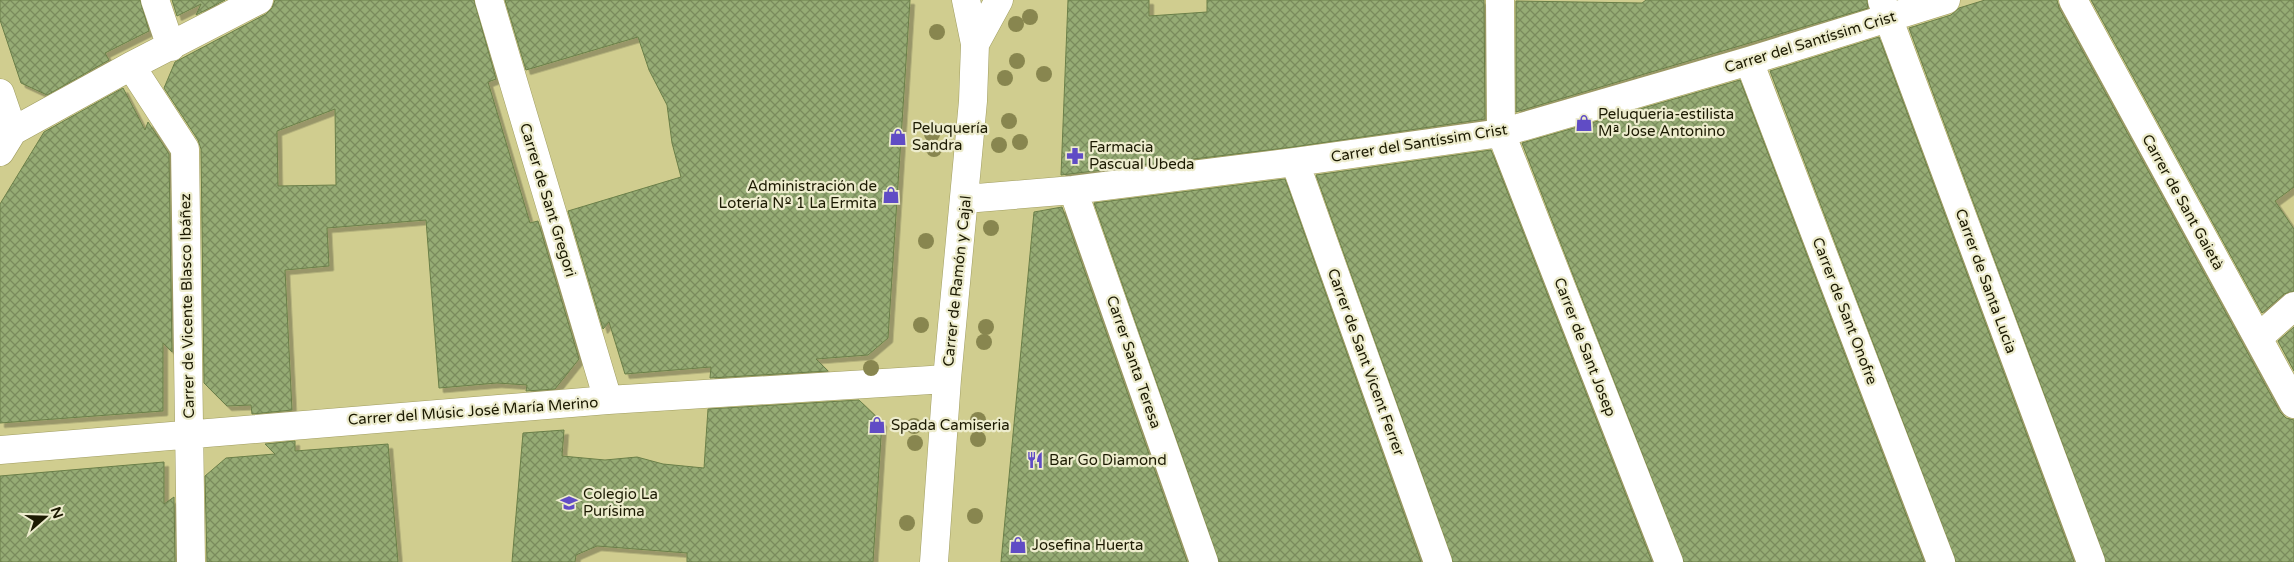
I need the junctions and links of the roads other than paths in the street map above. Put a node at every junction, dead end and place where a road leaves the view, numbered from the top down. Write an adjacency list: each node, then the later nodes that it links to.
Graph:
1 (155, 0): 11 (street)
2 (259, 0): 11 (street)
3 (489, 0): 23 (street, Carrer de Sant Gregori)
4 (966, 0): 10 (street, Carrer de Ramón y Cajal)
5 (999, 0): 10 (street)
6 (1500, 0): 15 (street)
7 (1946, 0): 9 (street, Carrer del Santíssim Crist)
8 (2073, 0): 21 (street, Carrer de Sant Gaietà)
9 (1885, 9): 12 (street, Carrer del Santíssim Crist); 33 (street, Carrer de Santa Lucia)
10 (975, 44): 19 (street, Carrer de Ramón y Cajal)
11 (171, 46): 13 (street)
12 (1749, 61): 15 (street, Carrer del Santíssim Crist); 32 (street, Carrer de Sant Onofre)
13 (131, 66): 16 (street); 25 (street, Carrer de Vicente Blasco Ibáñez)
14 (0, 93): 16 (street)
15 (1501, 133): 17 (street, Carrer del Santíssim Crist); 31 (street, Carrer de Sant Josep)
16 (6, 141)
17 (1295, 162): 18 (street, Carrer del Santíssim Crist); 30 (street, Carrer de Sant Vicent Ferrer)
18 (1073, 190): 19 (street, Carrer del Santíssim Crist); 29 (street, Carrer Santa Teresa)
19 (965, 200): 22 (street, Carrer de Ramón y Cajal)
20 (2294, 306): 21 (street)
21 (2258, 338): 24 (street, Carrer de Sant Gaietà)
22 (947, 378): 23 (street, Carrer del Músic José María Merino); 28 (street, Carrer de Ramón y Cajal)
23 (608, 400): 25 (street, Carrer del Músic José María Merino)
24 (2294, 404)
25 (190, 433): 26 (street, Carrer del Músic José María Merino); 27 (street, Carrer de Vicente Blasco Ibáñez)
26 (0, 450)
27 (191, 562)
28 (934, 562)
29 (1204, 562)
30 (1438, 562)
31 (1669, 562)
32 (1941, 562)
33 (2091, 562)

